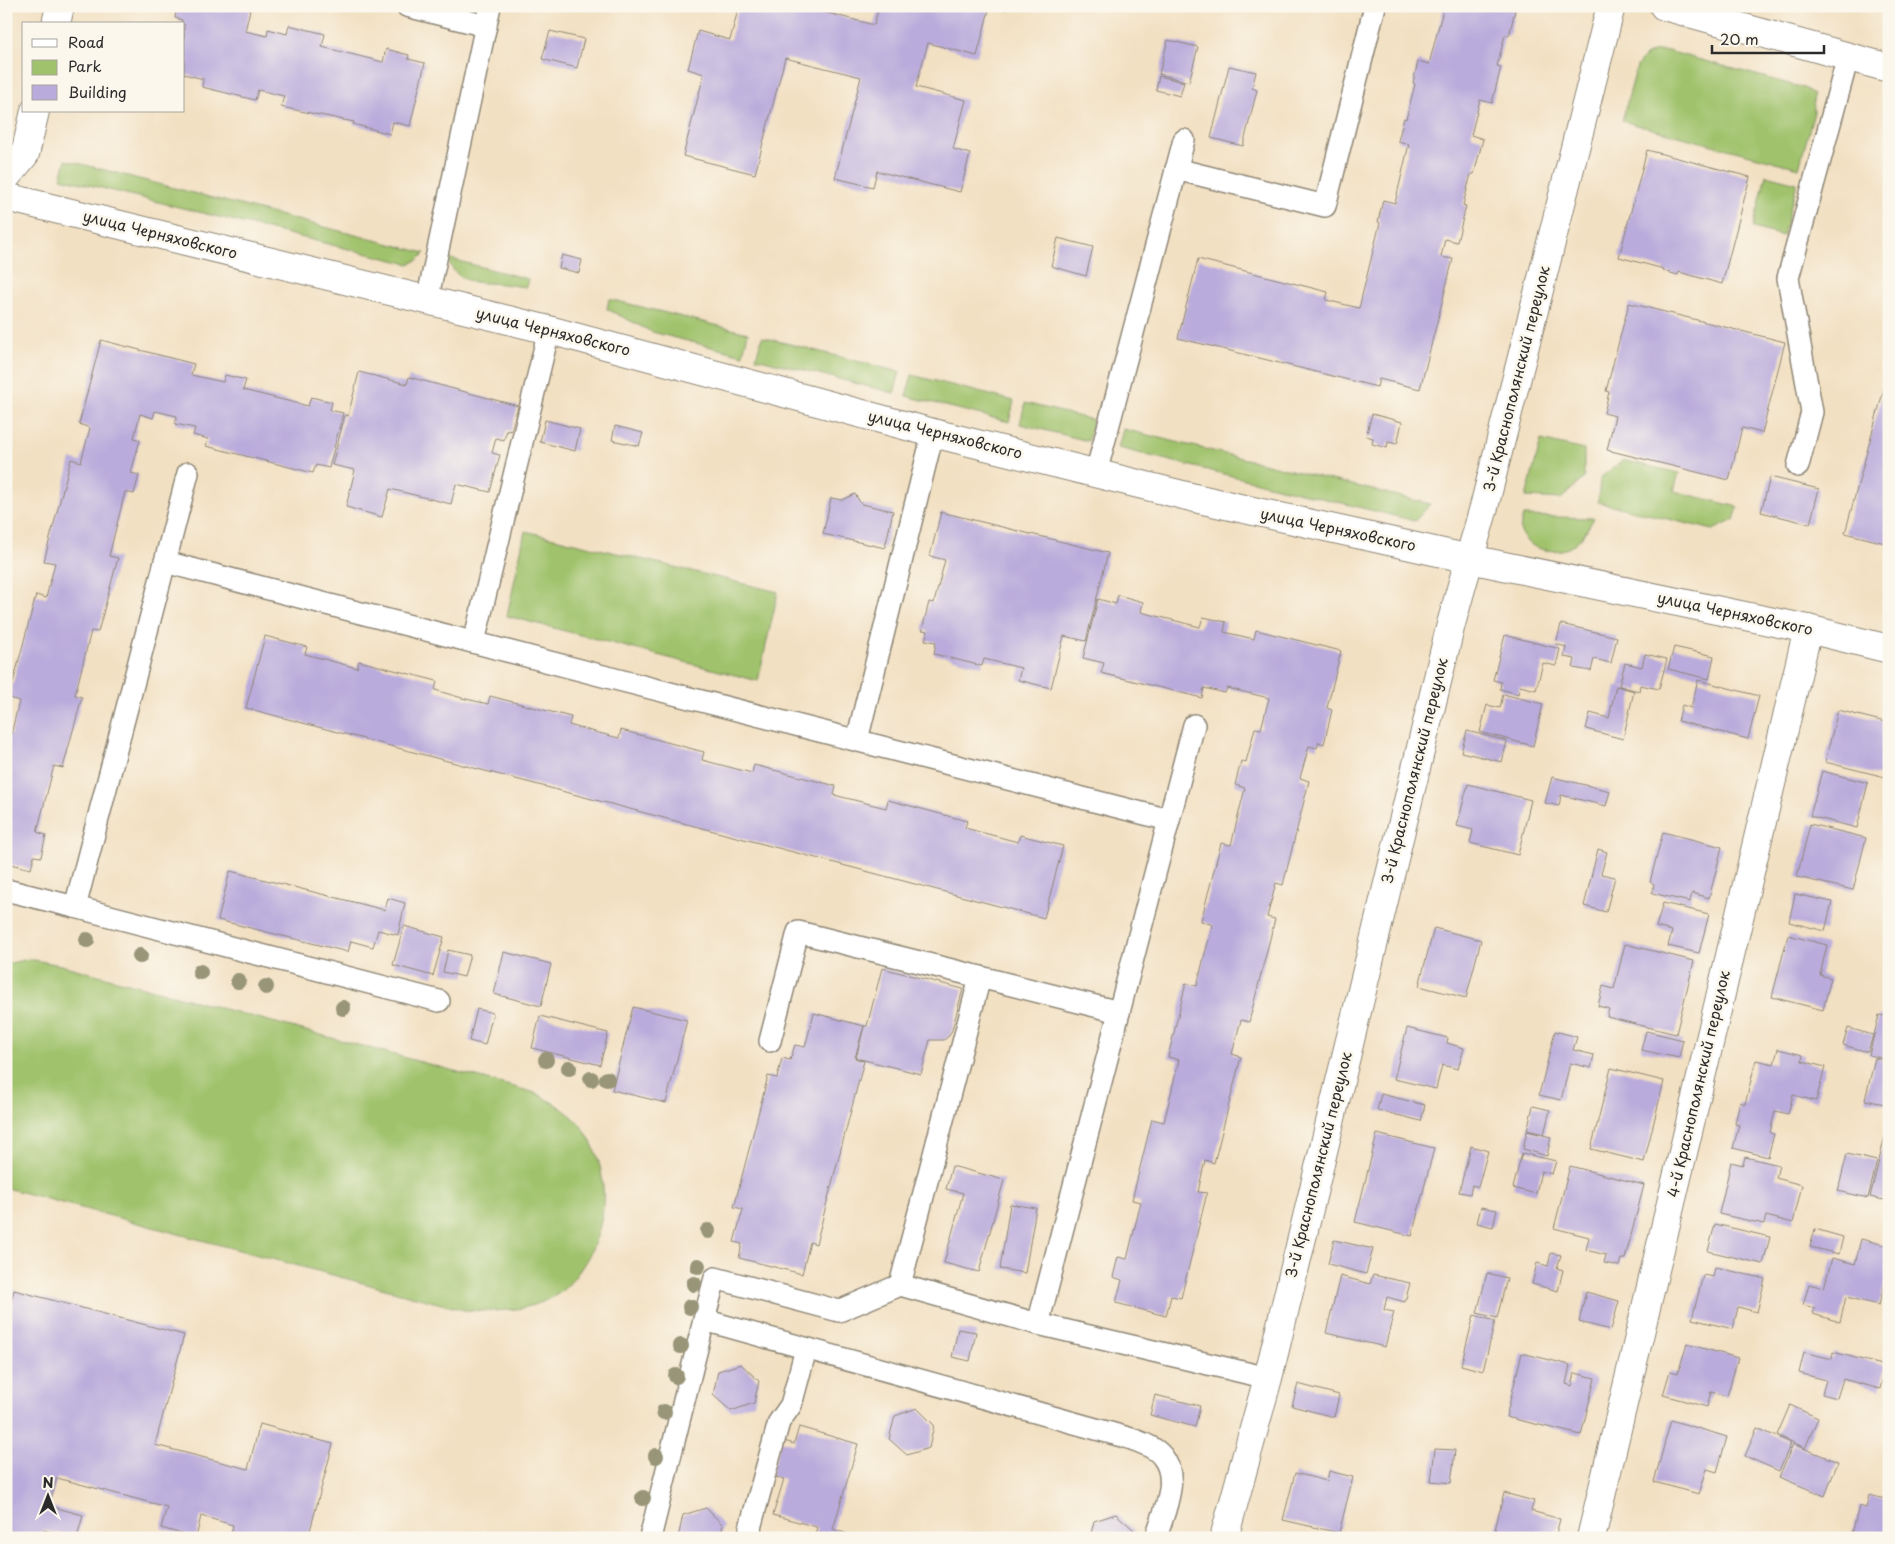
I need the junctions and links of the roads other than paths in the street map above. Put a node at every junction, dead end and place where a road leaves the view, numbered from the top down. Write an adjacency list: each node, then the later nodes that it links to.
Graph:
1 (60, 6): 7 (street)
2 (407, 6): 6 (lane)
3 (1375, 6): 12 (lane)
4 (1612, 6): 21 (street, 3-й Краснополянский переулок)
5 (1664, 6): 8 (street)
6 (488, 16): 15 (lane)
7 (56, 22)
8 (1848, 57): 9 (street); 18 (lane)
9 (1889, 68)
10 (35, 112): 13 (street)
11 (1184, 140): 12 (lane)
12 (1176, 169): 20 (lane)
13 (6, 177)
14 (6, 198): 15 (street, улица Черняховского)
15 (427, 301): 16 (street, улица Черняховского)
16 (549, 330): 17 (street, улица Черняховского); 24 (lane)
17 (933, 433): 20 (street, улица Черняховского); 27 (lane)
18 (1798, 466)
19 (188, 473): 22 (lane)
20 (1096, 473): 21 (street, улица Черняховского)
21 (1470, 559): 23 (street, улица Черняховского); 39 (street, 3-й Краснополянский переулок)
22 (165, 562): 24 (lane); 30 (lane)
23 (1808, 629): 25 (street, улица Черняховского); 44 (street, 4-й Краснополянский переулок)
24 (474, 642): 27 (lane)
25 (1889, 649)
26 (1194, 725): 28 (lane)
27 (857, 740): 28 (lane)
28 (1169, 820): 33 (lane)
29 (6, 890): 30 (lane)
30 (75, 907): 32 (lane)
31 (980, 977): 33 (lane); 34 (lane); 35 (lane)
32 (440, 1001)
33 (1119, 1012): 37 (lane)
34 (770, 1041)
35 (900, 1285): 36 (lane); 37 (lane)
36 (704, 1320): 38 (lane); 40 (lane)
37 (1038, 1324): 39 (lane)
38 (806, 1349): 41 (lane); 42 (lane)
39 (1268, 1378): 43 (street, 3-й Краснополянский переулок)
40 (650, 1538)
41 (752, 1538)
42 (1156, 1538)
43 (1224, 1538)
44 (1591, 1538)

